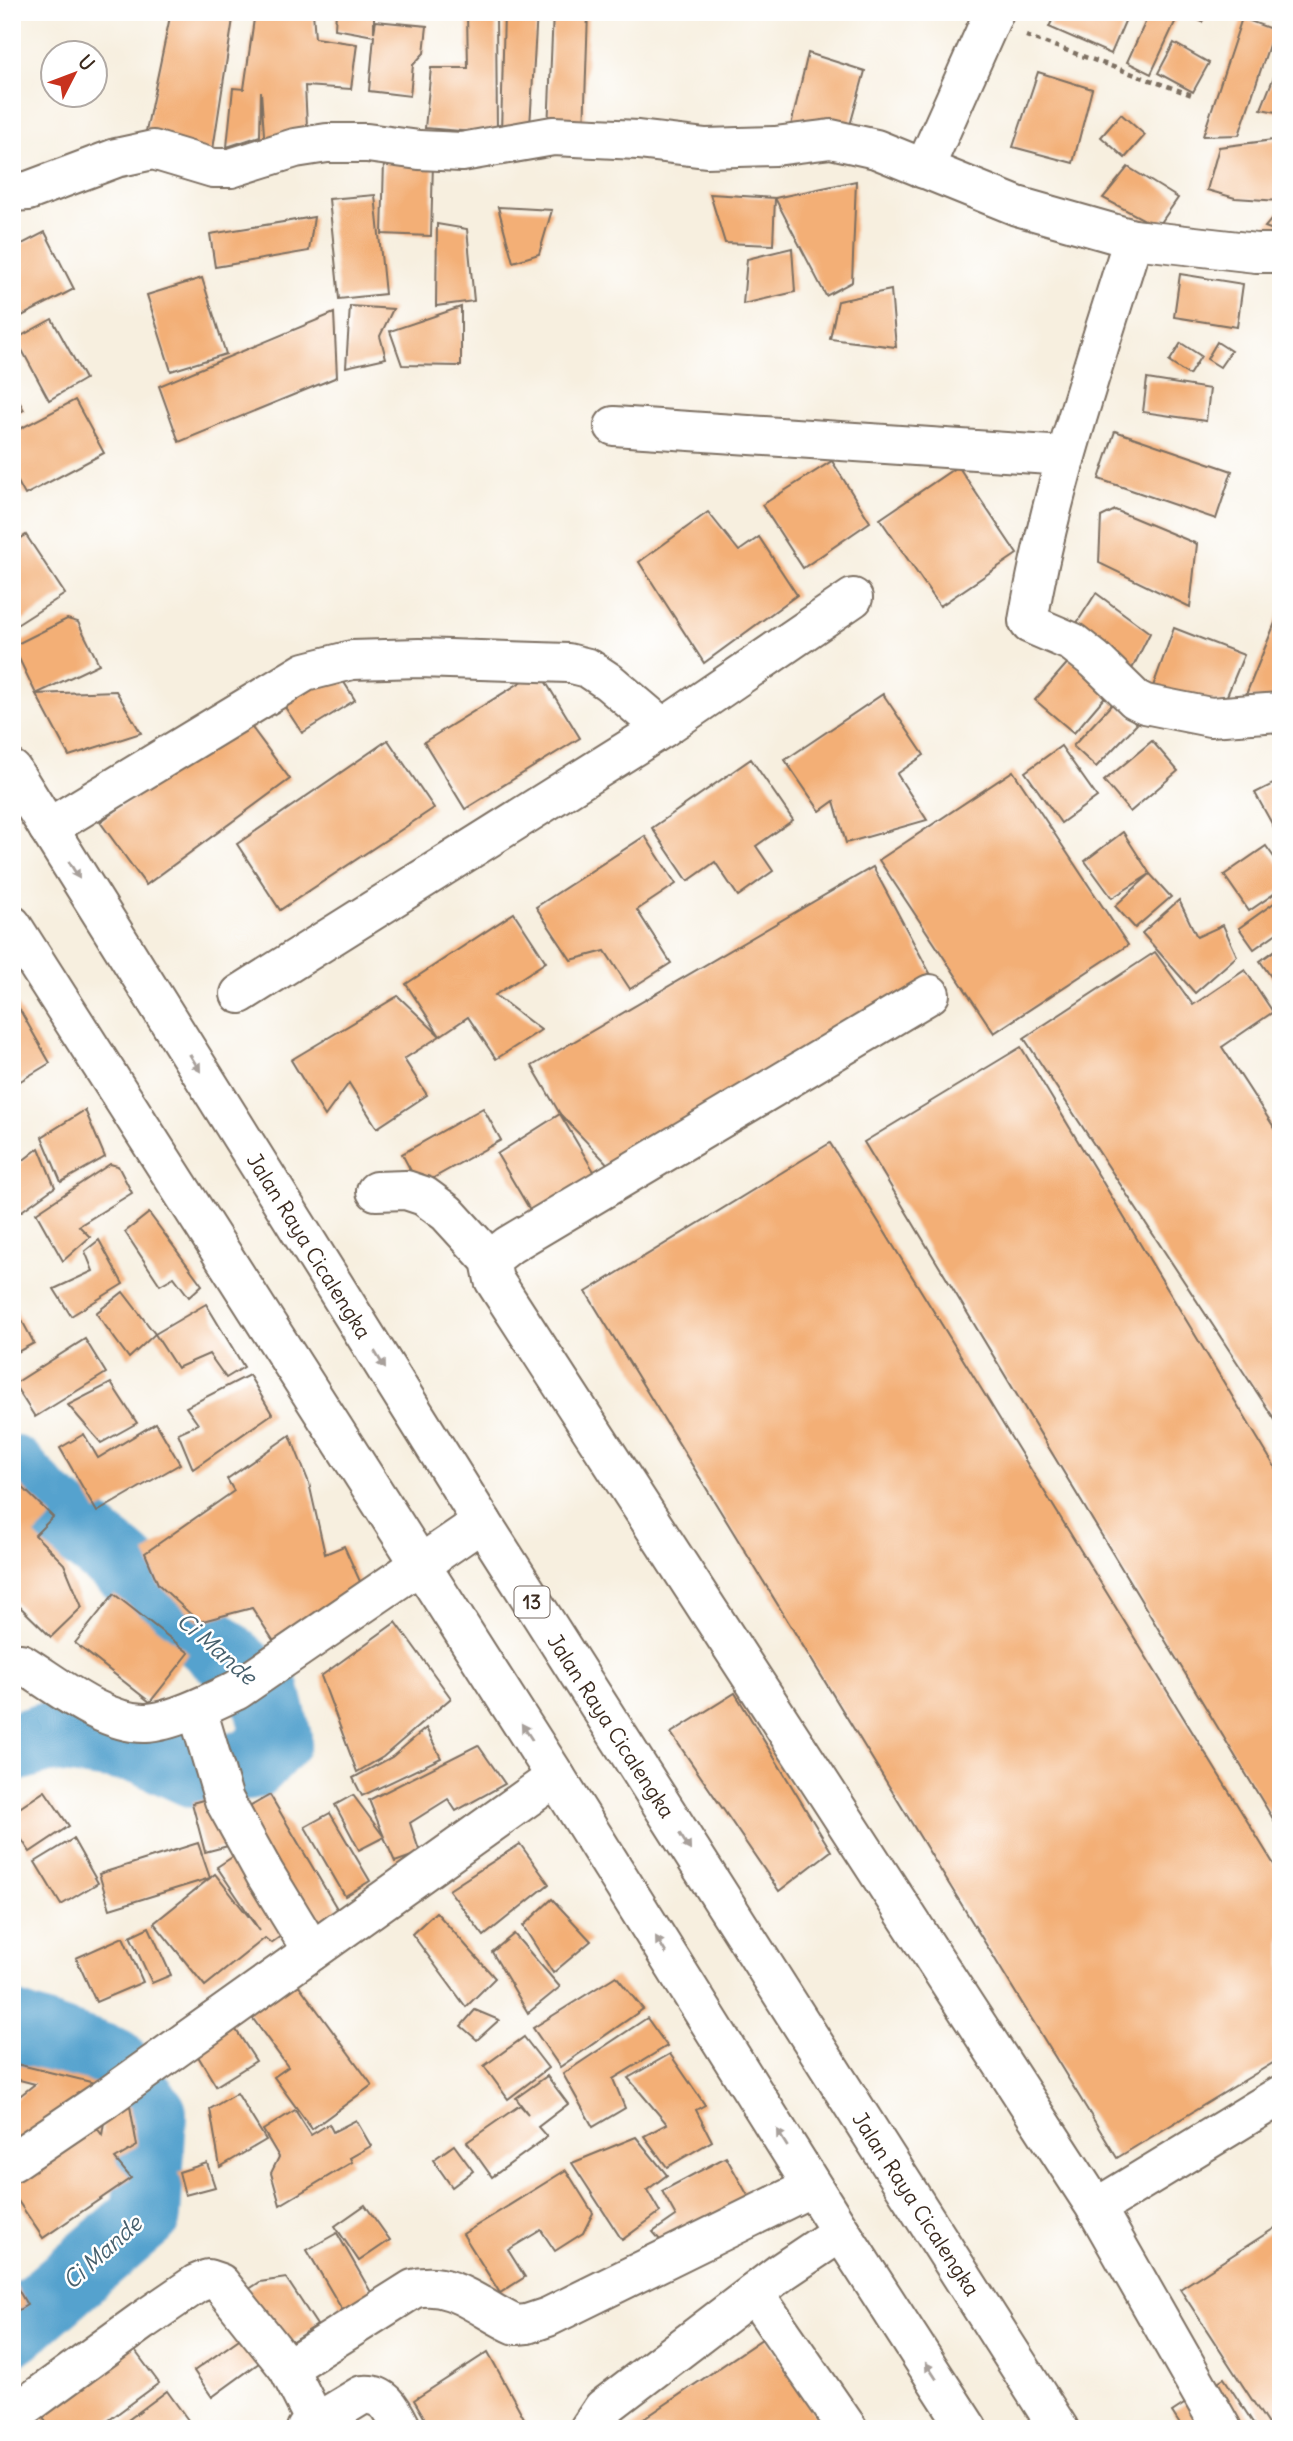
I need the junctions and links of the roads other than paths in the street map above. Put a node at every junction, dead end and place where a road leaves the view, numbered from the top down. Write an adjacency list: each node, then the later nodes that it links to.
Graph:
1 (992, 17): 2 (main road)
2 (925, 169): 3 (main road); 4 (main road)
3 (12, 192)
4 (1133, 239): 5 (main road); 7 (main road)
5 (1281, 253)
6 (614, 426): 7 (main road)
7 (1065, 456): 9 (main road)
8 (853, 598): 10 (main road)
9 (1278, 717)
10 (663, 728): 12 (main road); 14 (main road)
11 (12, 770): 12 (main road, Jalan Raya Cicalengka / 13)
12 (48, 828): 18 (main road, Jalan Raya Cicalengka / 13, one-way to 18)
13 (12, 925): 19 (main road)
14 (240, 994)
15 (930, 995): 17 (main road)
16 (376, 1191): 17 (main road)
17 (490, 1260): 27 (main road)
18 (482, 1522): 19 (main road); 37 (main road, Jalan Raya Cicalengka / 13, one-way to 37)
19 (420, 1564): 21 (main road); 22 (main road, one-way to 19)
20 (12, 1664): 21 (main road)
21 (197, 1709): 23 (main road)
22 (556, 1777): 23 (main road); 26 (main road, one-way to 22)
23 (312, 1951): 25 (main road)
24 (1281, 2095): 27 (main road)
25 (12, 2162)
26 (812, 2187): 28 (main road); 30 (main road)
27 (1096, 2208): 38 (main road)
28 (841, 2232): 29 (main road); 36 (main road, one-way to 28)
29 (754, 2293): 34 (main road); 35 (main road)
30 (288, 2368): 31 (main road); 32 (main road)
31 (18, 2412)
32 (311, 2426): 33 (main road)
33 (402, 2429)
34 (590, 2429)
35 (848, 2429)
36 (968, 2429)
37 (1059, 2429)
38 (1222, 2429)

